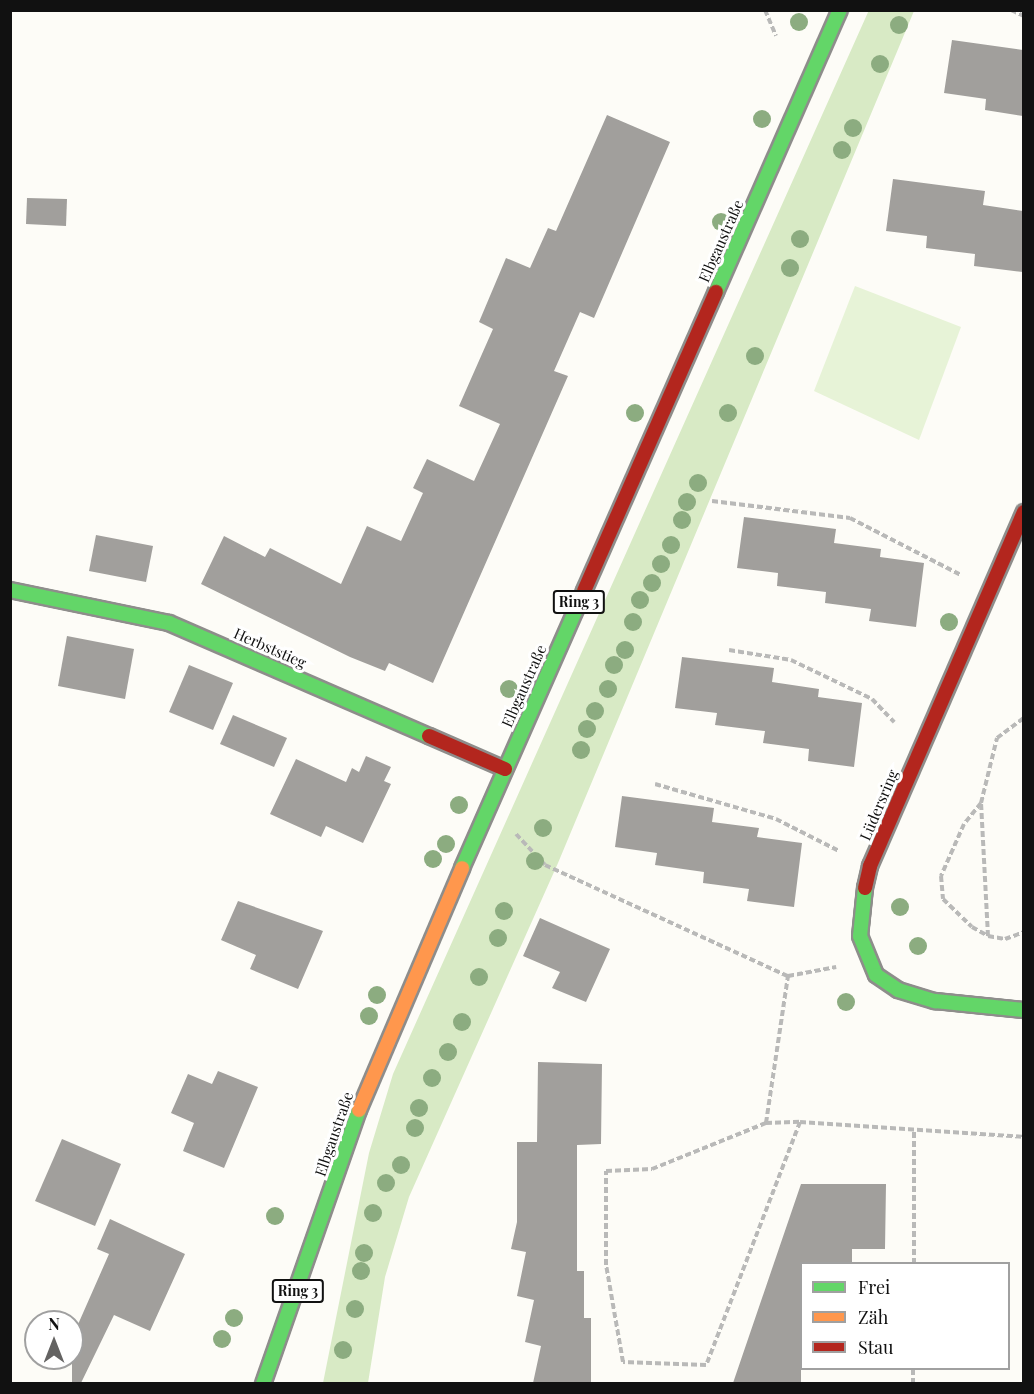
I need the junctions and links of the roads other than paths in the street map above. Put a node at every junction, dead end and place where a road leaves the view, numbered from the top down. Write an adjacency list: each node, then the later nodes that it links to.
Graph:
1 (840, 10): 4 (main road, Elbgaustraße / Ring 3)
2 (1023, 512): 5 (main road, Lüdersring)
3 (10, 590): 4 (main road, Herbststieg)
4 (505, 769): 6 (main road, Elbgaustraße / Ring 3)
5 (1023, 1010)
6 (263, 1383)

